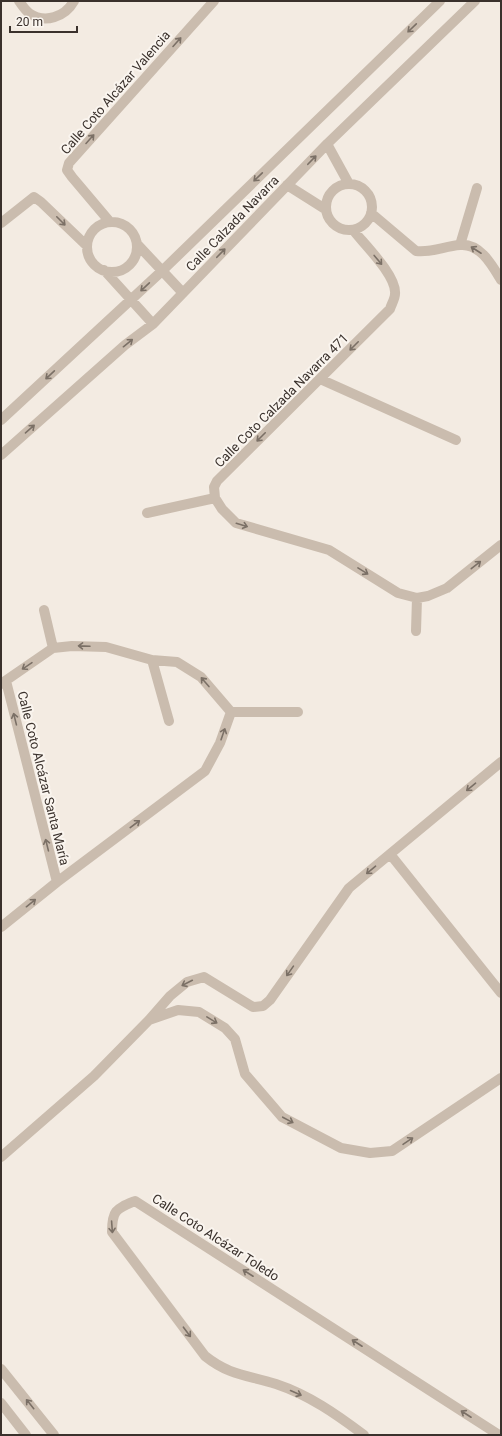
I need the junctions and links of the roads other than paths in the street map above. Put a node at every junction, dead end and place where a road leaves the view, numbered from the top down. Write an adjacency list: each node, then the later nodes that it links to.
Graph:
1 (19, 1): 2 (street)
2 (74, 1)
3 (214, 1): 12 (street, Calle Coto Alcázar Valencia, one-way to 3)
4 (440, 1): 19 (street, Calle Calzada Navarra, one-way to 19)
5 (475, 1): 6 (street, Calle Calzada Navarra)
6 (327, 144): 7 (street); 8 (street, Calle Calzada Navarra, one-way to 6)
7 (349, 184): 10 (street); 11 (street)
8 (287, 185): 10 (street); 21 (street, Calle Calzada Navarra, one-way to 8)
9 (477, 188): 16 (street)
10 (325, 209): 14 (street)
11 (371, 213): 14 (street); 16 (street)
12 (110, 222): 15 (street); 17 (street)
13 (1, 223): 17 (street, one-way to 17)
14 (353, 230): 24 (street, Calle Coto Calzada Navarra 471, one-way to 24)
15 (137, 244): 18 (street); 19 (street)
16 (460, 245): 20 (street, one-way to 16)
17 (87, 246): 18 (street)
18 (104, 270): 22 (street)
19 (163, 270): 21 (street); 22 (street, Calle Calzada Navarra, one-way to 22)
20 (501, 280)
21 (182, 293): 23 (street, Calle Calzada Navarra)
22 (132, 300): 23 (street); 25 (street, Calle Calzada Navarra, one-way to 25)
23 (153, 324): 27 (street, Calle Calzada Navarra, one-way to 23)
24 (320, 379): 26 (street); 28 (street, Calle Coto Calzada Navarra 471, one-way to 28)
25 (1, 420)
26 (456, 440)
27 (1, 455)
28 (215, 498): 29 (street); 31 (street, one-way to 31)
29 (147, 513)
30 (501, 545): 31 (street, one-way to 30)
31 (418, 598): 33 (street)
32 (44, 610): 34 (street)
33 (416, 631)
34 (53, 648): 35 (street, Calle Coto Alcázar Santa María, one-way to 34); 36 (street, Calle Coto Alcázar Santa María, one-way to 36)
35 (152, 660): 37 (street, Calle Coto Alcázar Santa María, one-way to 35); 39 (street)
36 (3, 682): 42 (street, Calle Coto Alcázar Santa María, one-way to 36)
37 (231, 712): 38 (street); 42 (street, Calle Coto Alcázar Santa María, one-way to 37)
38 (298, 712)
39 (169, 721)
40 (499, 765): 41 (street, one-way to 41)
41 (390, 854): 44 (street); 45 (street, one-way to 45)
42 (57, 882): 43 (street, Calle Coto Alcázar Santa María, one-way to 42)
43 (1, 927)
44 (501, 993)
45 (149, 1020): 46 (street, one-way to 46); 47 (street)
46 (501, 1078)
47 (1, 1157)
48 (1, 1368): 51 (street, one-way to 48)
49 (1, 1404): 50 (street)
50 (26, 1435)
51 (54, 1435)
52 (364, 1435): 53 (street, Calle Coto Alcázar Toledo, one-way to 52)
53 (499, 1435)

